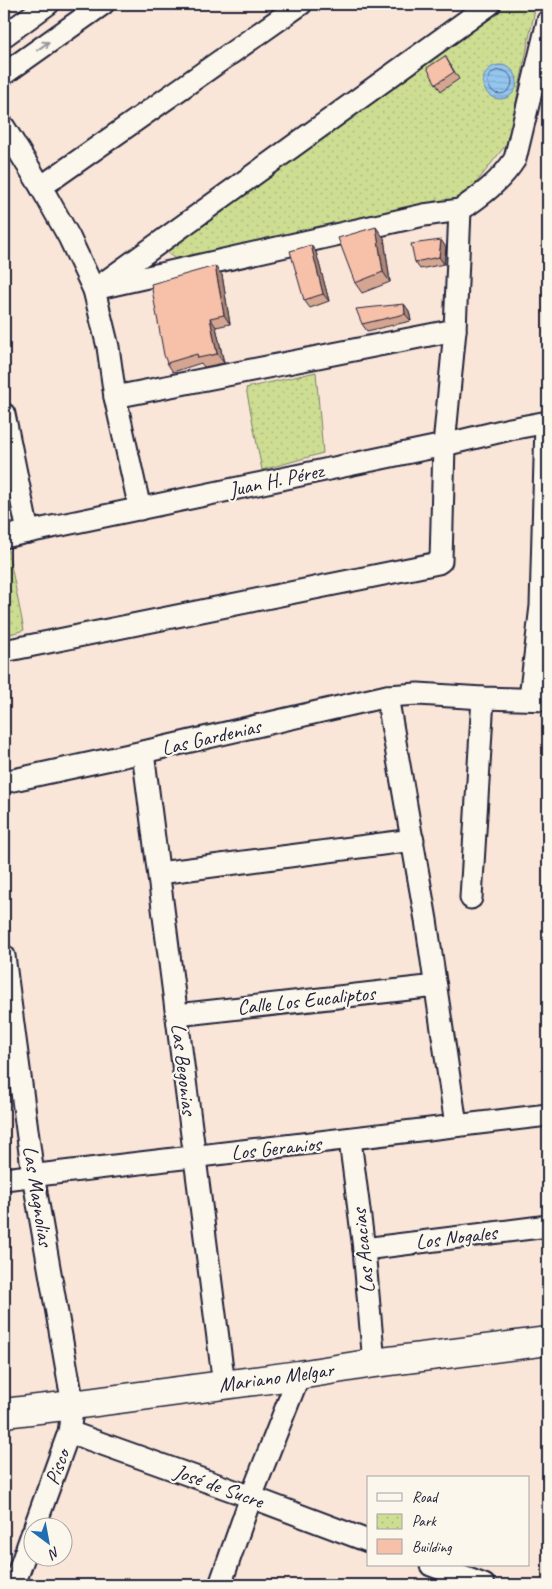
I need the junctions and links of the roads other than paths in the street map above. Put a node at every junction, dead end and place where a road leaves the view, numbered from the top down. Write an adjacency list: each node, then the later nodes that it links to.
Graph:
1 (48, 4): 6 (street)
2 (103, 4): 7 (street, one-way to 2)
3 (301, 4): 9 (street)
4 (490, 4): 11 (street)
5 (548, 21): 10 (street)
6 (4, 36)
7 (4, 74)
8 (4, 127): 9 (street)
9 (41, 187): 11 (street)
10 (460, 210): 11 (street); 12 (street)
11 (94, 290): 13 (street)
12 (454, 330): 13 (street); 16 (street)
13 (115, 397): 17 (street)
14 (4, 414): 18 (street)
15 (547, 423): 16 (street, Juan H. Pérez); 20 (street)
16 (444, 445): 17 (street, Juan H. Pérez); 21 (street)
17 (140, 509): 18 (street, Juan H. Pérez)
18 (28, 532): 19 (street, Juan H. Pérez)
19 (4, 537)
20 (544, 606): 24 (street)
21 (4, 651)
22 (387, 696): 23 (street, Las Gardenias); 25 (street, Las Gardenias); 27 (street)
23 (482, 698): 24 (street, Las Gardenias); 29 (street)
24 (539, 699)
25 (143, 752): 26 (street, Las Gardenias); 28 (street, Las Begonias)
26 (4, 782)
27 (412, 840): 28 (street); 31 (street)
28 (159, 874): 32 (street, Las Begonias)
29 (472, 898)
30 (4, 956): 37 (street, Las Magnolias)
31 (436, 986): 32 (street, Calle Los Eucaliptos); 34 (street)
32 (177, 1015): 36 (street, Las Begonias)
33 (548, 1115): 34 (street, Los Geranios)
34 (456, 1125): 35 (street, Los Geranios)
35 (350, 1140): 36 (street, Los Geranios); 40 (street, Las Acacias)
36 (195, 1156): 37 (street, Los Geranios); 44 (street, Las Begonias)
37 (34, 1175): 38 (street, Los Geranios); 45 (street, Las Magnolias)
38 (4, 1180)
39 (548, 1226): 40 (street, Los Nogales)
40 (364, 1249): 42 (street, Las Acacias)
41 (548, 1341): 42 (main road, Mariano Melgar)
42 (374, 1363): 43 (main road, Mariano Melgar)
43 (299, 1375): 44 (main road, Mariano Melgar); 48 (street)
44 (224, 1385): 45 (main road, Mariano Melgar)
45 (73, 1405): 46 (main road, Mariano Melgar); 47 (street, Pisco)
46 (4, 1413)
47 (70, 1432): 48 (street, José de Sucre); 49 (street, Pisco)
48 (251, 1497): 50 (street, José de Sucre); 55 (street)
49 (39, 1516)
50 (367, 1541)
51 (22, 1562): 54 (street)
52 (432, 1566): 53 (street)
53 (450, 1579): 56 (street)
54 (14, 1585)
55 (220, 1585)
56 (484, 1585)

